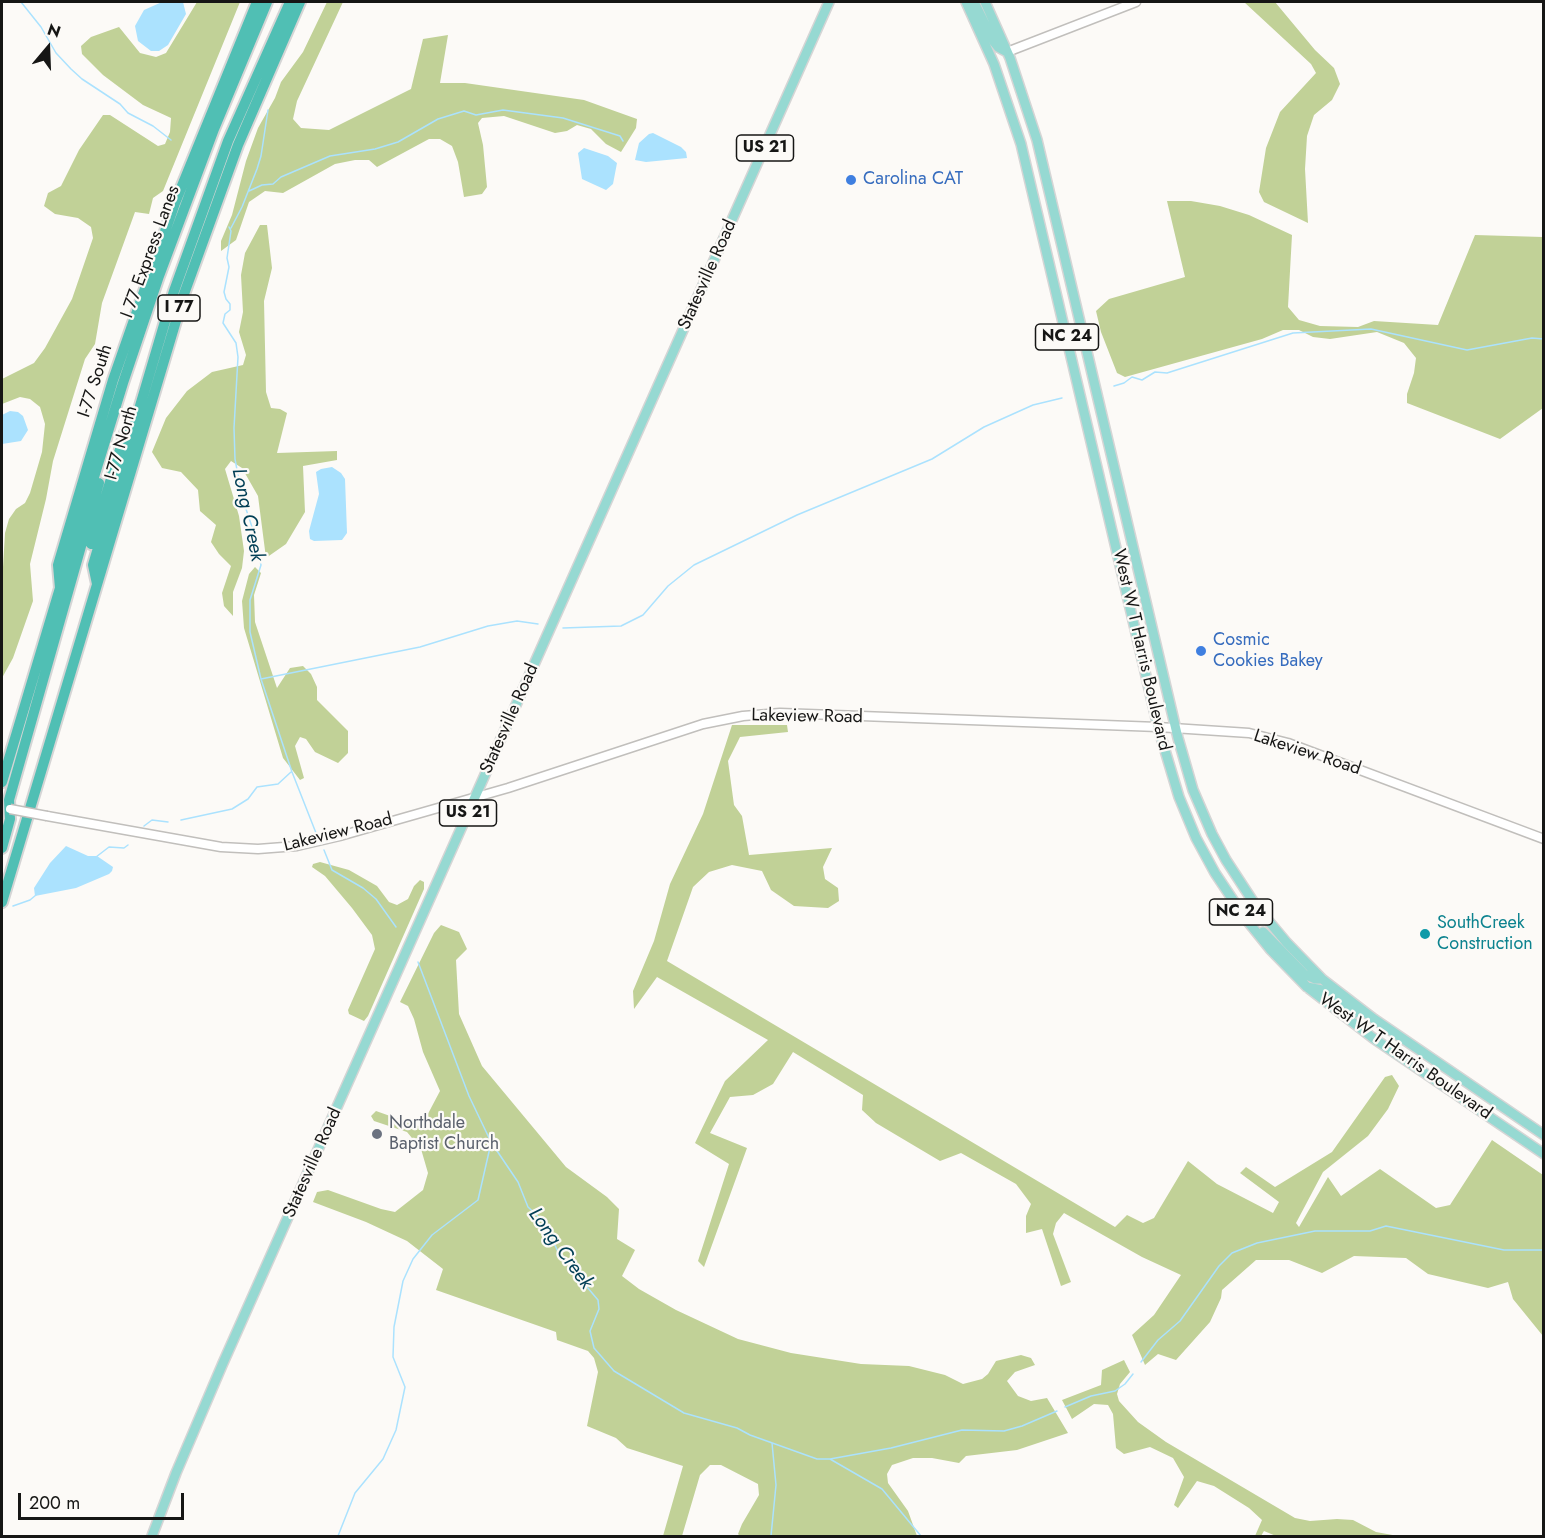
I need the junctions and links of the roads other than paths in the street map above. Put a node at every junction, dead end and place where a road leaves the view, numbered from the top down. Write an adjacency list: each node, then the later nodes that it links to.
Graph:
1 (257, 2): 14 (highway, I-77 South / I 77)
2 (267, 2): 12 (highway, I 77 Express Lanes / I 77)
3 (290, 2): 11 (highway, I 77 Express Lanes / I 77)
4 (300, 2): 13 (highway, I-77 North / I 77)
5 (829, 2): 19 (main road, Statesville Road / US 21)
6 (966, 2): 15 (main road, West W T Harris Boulevard / NC 24)
7 (974, 2): 10 (main road)
8 (985, 2): 10 (main road, West W T Harris Boulevard / NC 24)
9 (1136, 2): 10 (main road)
10 (1007, 52): 16 (main road, West W T Harris Boulevard / NC 24)
11 (149, 371): 13 (highway, I 77 Express Lanes / I 77); 18 (highway)
12 (123, 383): 14 (highway, I 77 Express Lanes / I 77); 18 (highway)
13 (98, 586): 24 (highway, I-77 North / I 77)
14 (60, 588): 17 (highway, I-77 South / I 77)
15 (1158, 727): 16 (main road, Lakeview Road); 19 (main road, Lakeview Road); 25 (main road, West W T Harris Boulevard / NC 24)
16 (1175, 728): 22 (main road, Lakeview Road); 26 (main road, West W T Harris Boulevard / NC 24)
17 (2, 782)
18 (17, 785): 20 (highway)
19 (476, 796): 20 (main road, Lakeview Road, bridge); 31 (main road, Statesville Road / US 21)
20 (6, 809): 21 (highway)
21 (3, 829): 23 (highway)
22 (1544, 839)
23 (2, 848)
24 (2, 903)
25 (1236, 905): 26 (main road); 27 (main road, West W T Harris Boulevard / NC 24)
26 (1322, 979): 28 (main road, West W T Harris Boulevard / NC 24)
27 (1307, 987): 28 (main road); 30 (main road, West W T Harris Boulevard / NC 24)
28 (1410, 1043): 29 (main road, West W T Harris Boulevard / NC 24)
29 (1544, 1135)
30 (1544, 1154)
31 (152, 1536)

